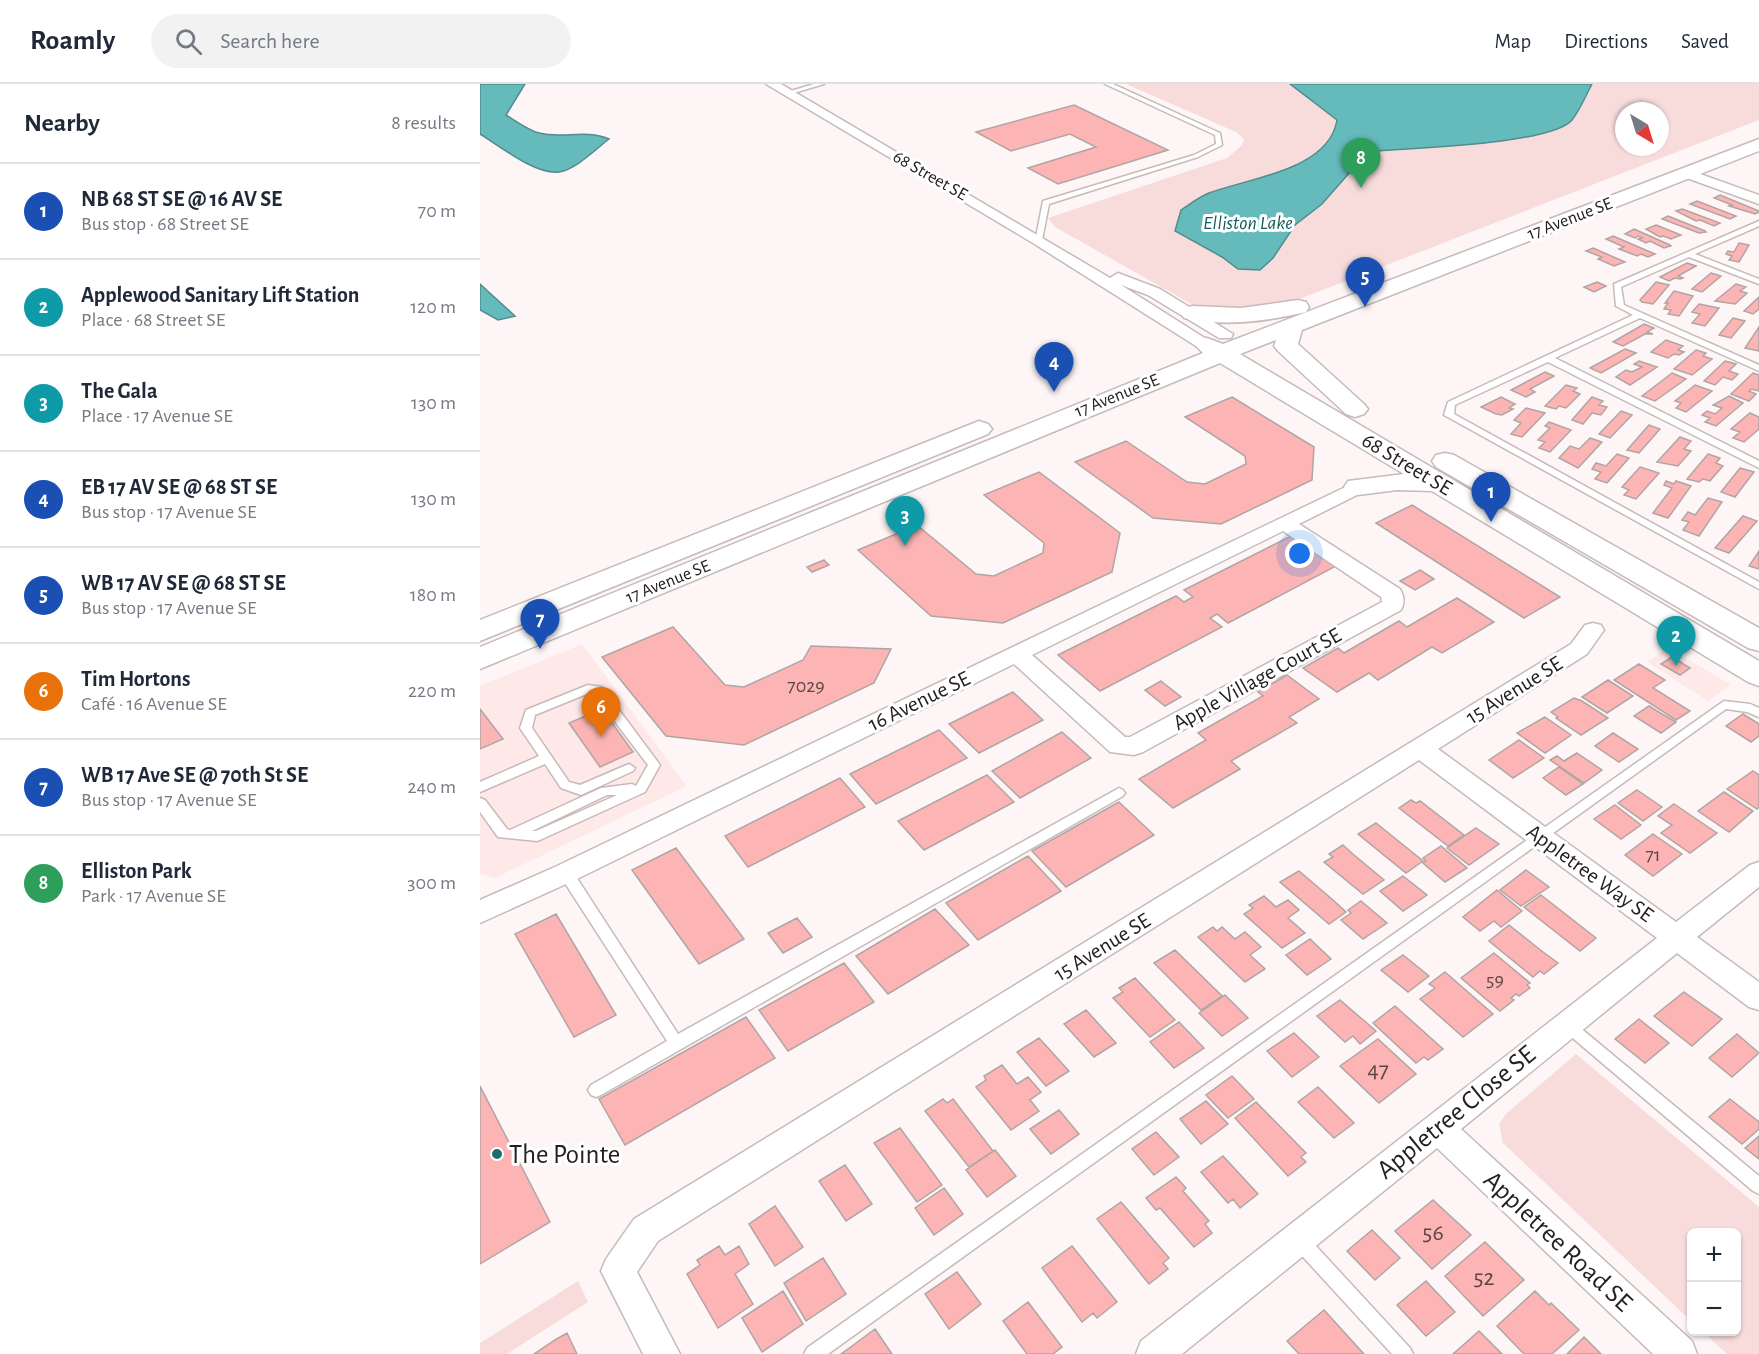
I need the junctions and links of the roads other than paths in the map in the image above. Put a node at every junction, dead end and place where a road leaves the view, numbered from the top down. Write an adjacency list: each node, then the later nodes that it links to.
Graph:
1 (772, 84): 4 (street, 68 Street SE)
2 (821, 84): 4 (lane)
3 (1108, 84): 11 (lane)
4 (787, 93): 11 (street, 68 Street SE)
5 (1759, 129): 7 (main road, 17 Avenue SE)
6 (1759, 145): 8 (main road, 17 Avenue SE)
7 (1666, 166): 8 (main road); 17 (main road, 17 Avenue SE)
8 (1689, 174): 9 (street); 17 (main road, 17 Avenue SE)
9 (1759, 200)
10 (1759, 223): 12 (lane)
11 (1038, 240): 13 (street, 68 Street SE)
12 (1690, 255): 14 (lane); 16 (lane)
13 (1087, 270): 15 (street, 68 Street SE); 18 (street, 68 Street SE)
14 (1759, 282)
15 (1192, 313): 17 (main road); 18 (street, 68 Street SE)
16 (1640, 315): 19 (lane); 20 (lane)
17 (1295, 316): 18 (main road, 17 Avenue SE); 23 (main road)
18 (1223, 344): 21 (main road, 68 Street SE); 22 (main road, 17 Avenue SE); 23 (main road, 68 Street SE); 31 (main road, 17 Avenue SE)
19 (1548, 358): 25 (lane); 29 (lane)
20 (1759, 368)
21 (1283, 390): 22 (main road); 24 (main road, 68 Street SE)
22 (1098, 404): 34 (main road, 17 Avenue SE)
23 (1355, 409): 32 (main road, 68 Street SE)
24 (1374, 444): 26 (main road, 68 Street SE); 27 (main road)
25 (1759, 465)
26 (1438, 483): 27 (main road); 35 (main road, 68 Street SE)
27 (1358, 487): 28 (street, 16 Avenue SE)
28 (1286, 524): 33 (street, 16 Avenue SE); 33 (street, Apple Village Court SE)
29 (1759, 586)
30 (1593, 630): 37 (street, 15 Avenue SE)
31 (480, 631)
32 (1759, 641)
33 (1016, 654): 45 (street, 16 Avenue SE)
34 (480, 659)
35 (1759, 675)
36 (1759, 713): 43 (lane)
37 (1421, 749): 43 (street, Appletree Way SE); 55 (street, 15 Avenue SE)
38 (547, 758): 39 (lane); 40 (lane); 42 (lane)
39 (629, 768)
40 (480, 787)
41 (1119, 793): 50 (lane)
42 (480, 802)
43 (1542, 837): 47 (street, Appletree Way SE); 56 (lane)
44 (1759, 872): 47 (street, Appletree Close SE)
45 (566, 873): 46 (street, 16 Avenue SE); 50 (lane)
46 (480, 912)
47 (1676, 936): 48 (street, Appletree Way SE); 49 (street, Appletree Close SE)
48 (1759, 998)
49 (1566, 1024): 52 (street, Appletree Close SE); 53 (lane)
50 (676, 1043): 51 (lane)
51 (596, 1090)
52 (1437, 1127): 54 (street, Appletree Close SE); 59 (street, Appletree Road SE)
53 (1759, 1186)
54 (1298, 1239): 57 (street, Appletree Close SE); 58 (lane)
55 (662, 1354)
56 (813, 1354)
57 (1154, 1354)
58 (1404, 1354)
59 (1679, 1354)

